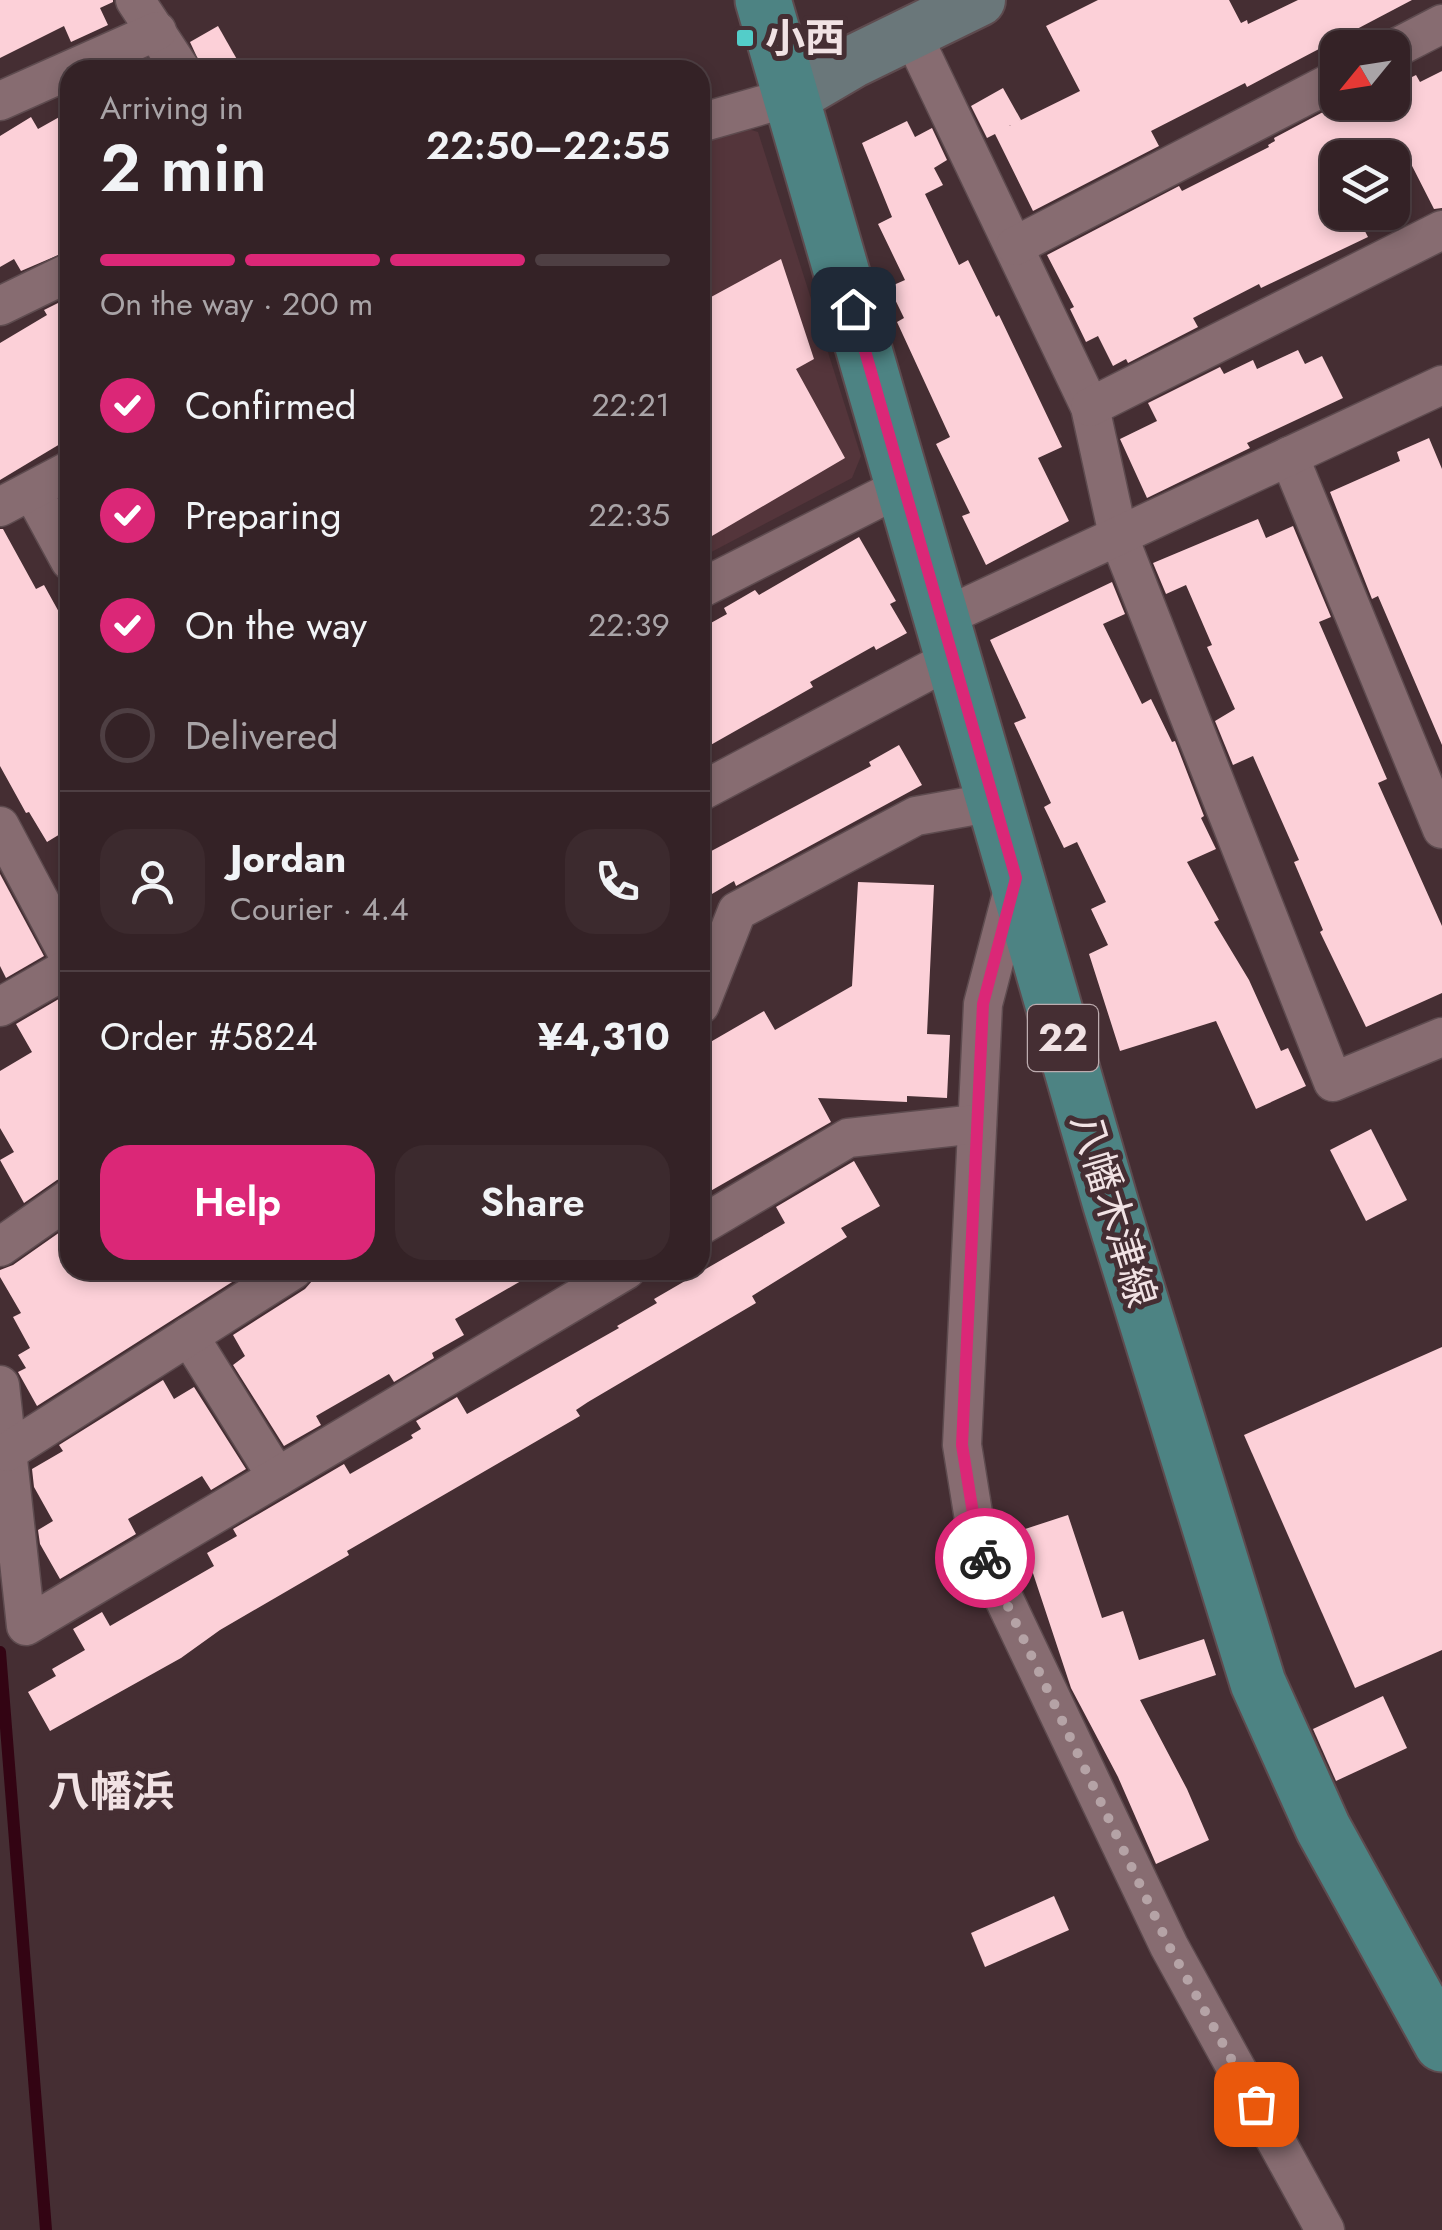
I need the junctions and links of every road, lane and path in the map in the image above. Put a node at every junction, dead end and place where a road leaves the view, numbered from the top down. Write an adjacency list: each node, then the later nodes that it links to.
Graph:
1 (135, 0): 5 (street)
2 (763, 0): 12 (main road, 八幡木津線 / 22)
3 (979, 0): 6 (street)
4 (1442, 24): 7 (street)
5 (157, 31): 8 (street); 9 (street)
6 (912, 32): 12 (street); 16 (street)
7 (1410, 41)
8 (92, 60)
9 (174, 60)
10 (60, 74): 13 (street)
11 (1320, 88): 16 (street)
12 (794, 96): 14 (street); 23 (main road, 八幡木津線 / 22)
13 (0, 101)
14 (710, 120)
15 (1442, 230): 20 (street)
16 (1015, 246): 20 (street)
17 (60, 277): 18 (street)
18 (0, 306)
19 (1442, 386): 21 (street)
20 (1090, 408): 25 (street)
21 (1288, 456): 25 (street); 32 (street)
22 (60, 475): 24 (street)
23 (903, 486): 27 (street); 28 (main road, 八幡木津線 / 22)
24 (16, 499): 26 (street)
25 (1118, 535): 28 (street); 38 (street)
26 (60, 550)
27 (710, 584)
28 (946, 639): 29 (street); 30 (main road, 八幡木津線 / 22)
29 (710, 786)
30 (994, 802): 33 (main road, 八幡木津線 / 22); 36 (street)
31 (0, 826): 34 (street)
32 (1442, 829)
33 (1016, 878): 39 (street); 49 (main road, 八幡木津線 / 22)
34 (60, 939)
35 (60, 973): 37 (street)
36 (710, 979)
37 (0, 1007)
38 (1442, 1036)
39 (977, 1124): 41 (street); 50 (street)
40 (60, 1205): 42 (street)
41 (710, 1220)
42 (0, 1246)
43 (277, 1280): 45 (street)
44 (609, 1280): 48 (street)
45 (189, 1336): 47 (street); 48 (street)
46 (0, 1385): 47 (street)
47 (7, 1452): 48 (street)
48 (277, 1477)
49 (1442, 2044)
50 (1325, 2230)

